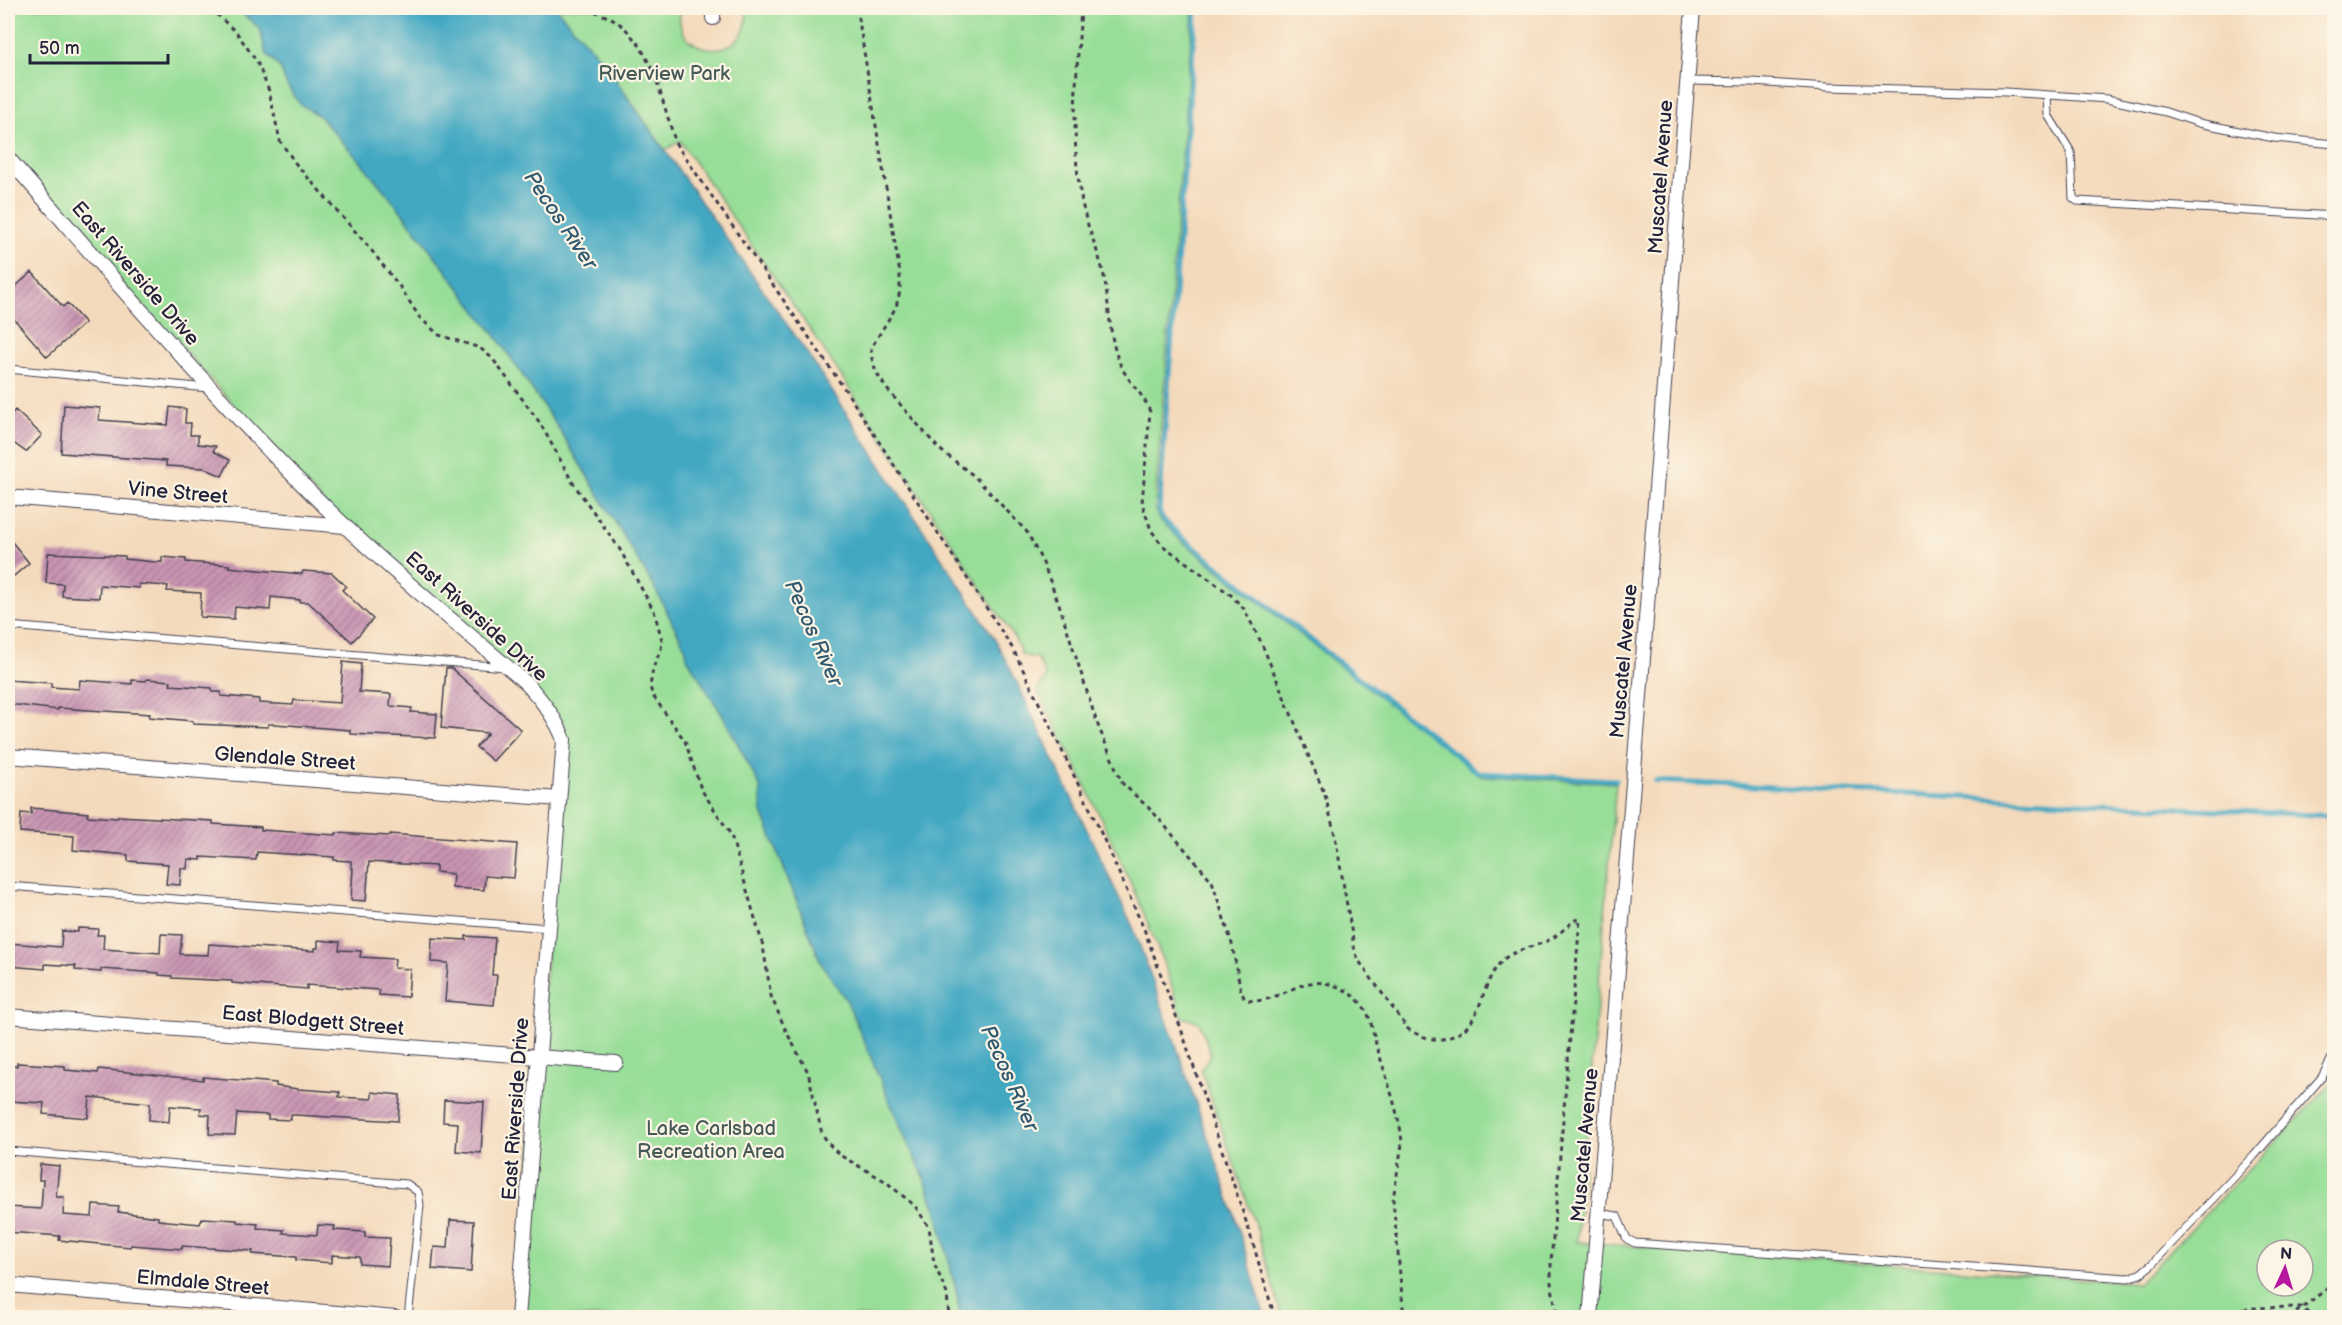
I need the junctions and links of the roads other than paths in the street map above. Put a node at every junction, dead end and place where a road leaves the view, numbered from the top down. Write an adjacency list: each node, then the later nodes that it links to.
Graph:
1 (1693, 8): 2 (street, Muscatel Avenue)
2 (1687, 81): 3 (lane); 22 (street, Muscatel Avenue)
3 (2047, 95): 4 (lane); 6 (lane)
4 (2334, 144)
5 (8, 158): 8 (street, East Riverside Drive)
6 (2334, 216)
7 (8, 369): 8 (lane)
8 (211, 388): 10 (street, East Riverside Drive)
9 (8, 497): 10 (street, Vine Street)
10 (345, 526): 12 (street, East Riverside Drive)
11 (8, 626): 12 (lane)
12 (508, 667): 14 (street, East Riverside Drive)
13 (8, 756): 14 (street, Glendale Street)
14 (559, 799): 16 (street, East Riverside Drive)
15 (8, 886): 16 (lane)
16 (549, 928): 19 (street, East Riverside Drive)
17 (8, 1016): 19 (street, East Blodgett Street)
18 (2334, 1054): 22 (lane)
19 (539, 1058): 20 (street, East Blodgett Street); 26 (street, East Riverside Drive)
20 (616, 1063)
21 (8, 1151): 25 (lane)
22 (1598, 1213): 27 (street, Muscatel Avenue)
23 (8, 1285): 24 (street, Elmdale Street)
24 (396, 1317)
25 (408, 1317)
26 (519, 1317)
27 (1590, 1317)

